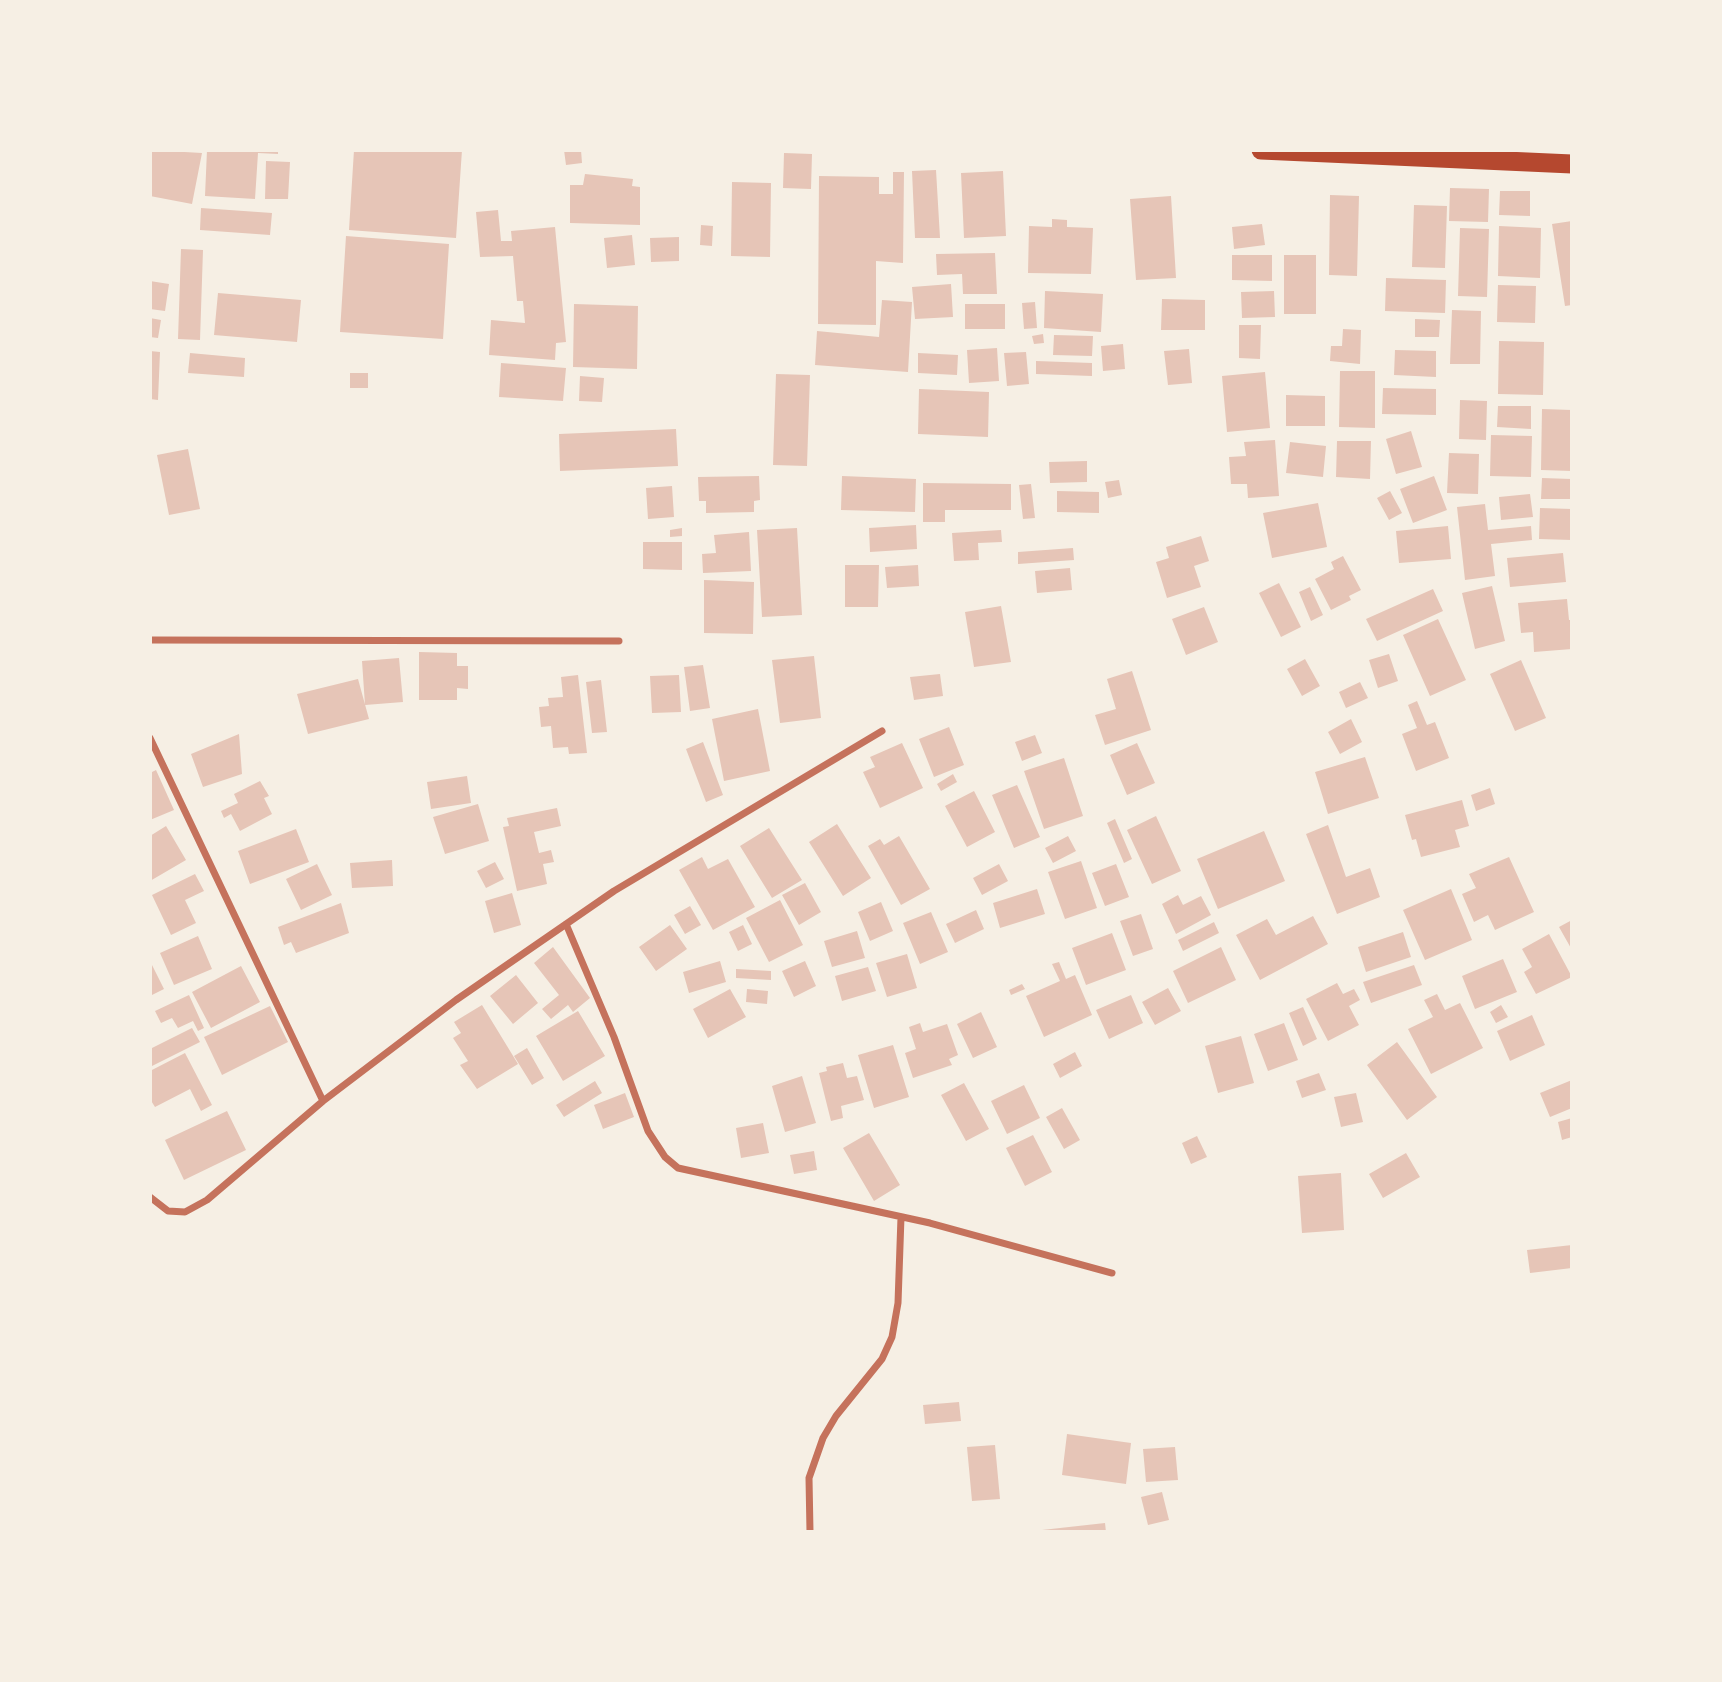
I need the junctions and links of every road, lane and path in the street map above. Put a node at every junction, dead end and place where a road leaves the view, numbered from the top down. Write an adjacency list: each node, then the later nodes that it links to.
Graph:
1 (1261, 150): 2 (highway)
2 (1499, 156): 3 (highway)
3 (1572, 164)
4 (150, 640): 5 (street)
5 (619, 641)
6 (882, 731): 8 (street)
7 (150, 738): 9 (street)
8 (566, 924): 9 (street); 11 (street)
9 (323, 1101): 10 (street)
10 (150, 1197)
11 (901, 1217): 12 (street); 13 (street)
12 (1112, 1273)
13 (810, 1531)

